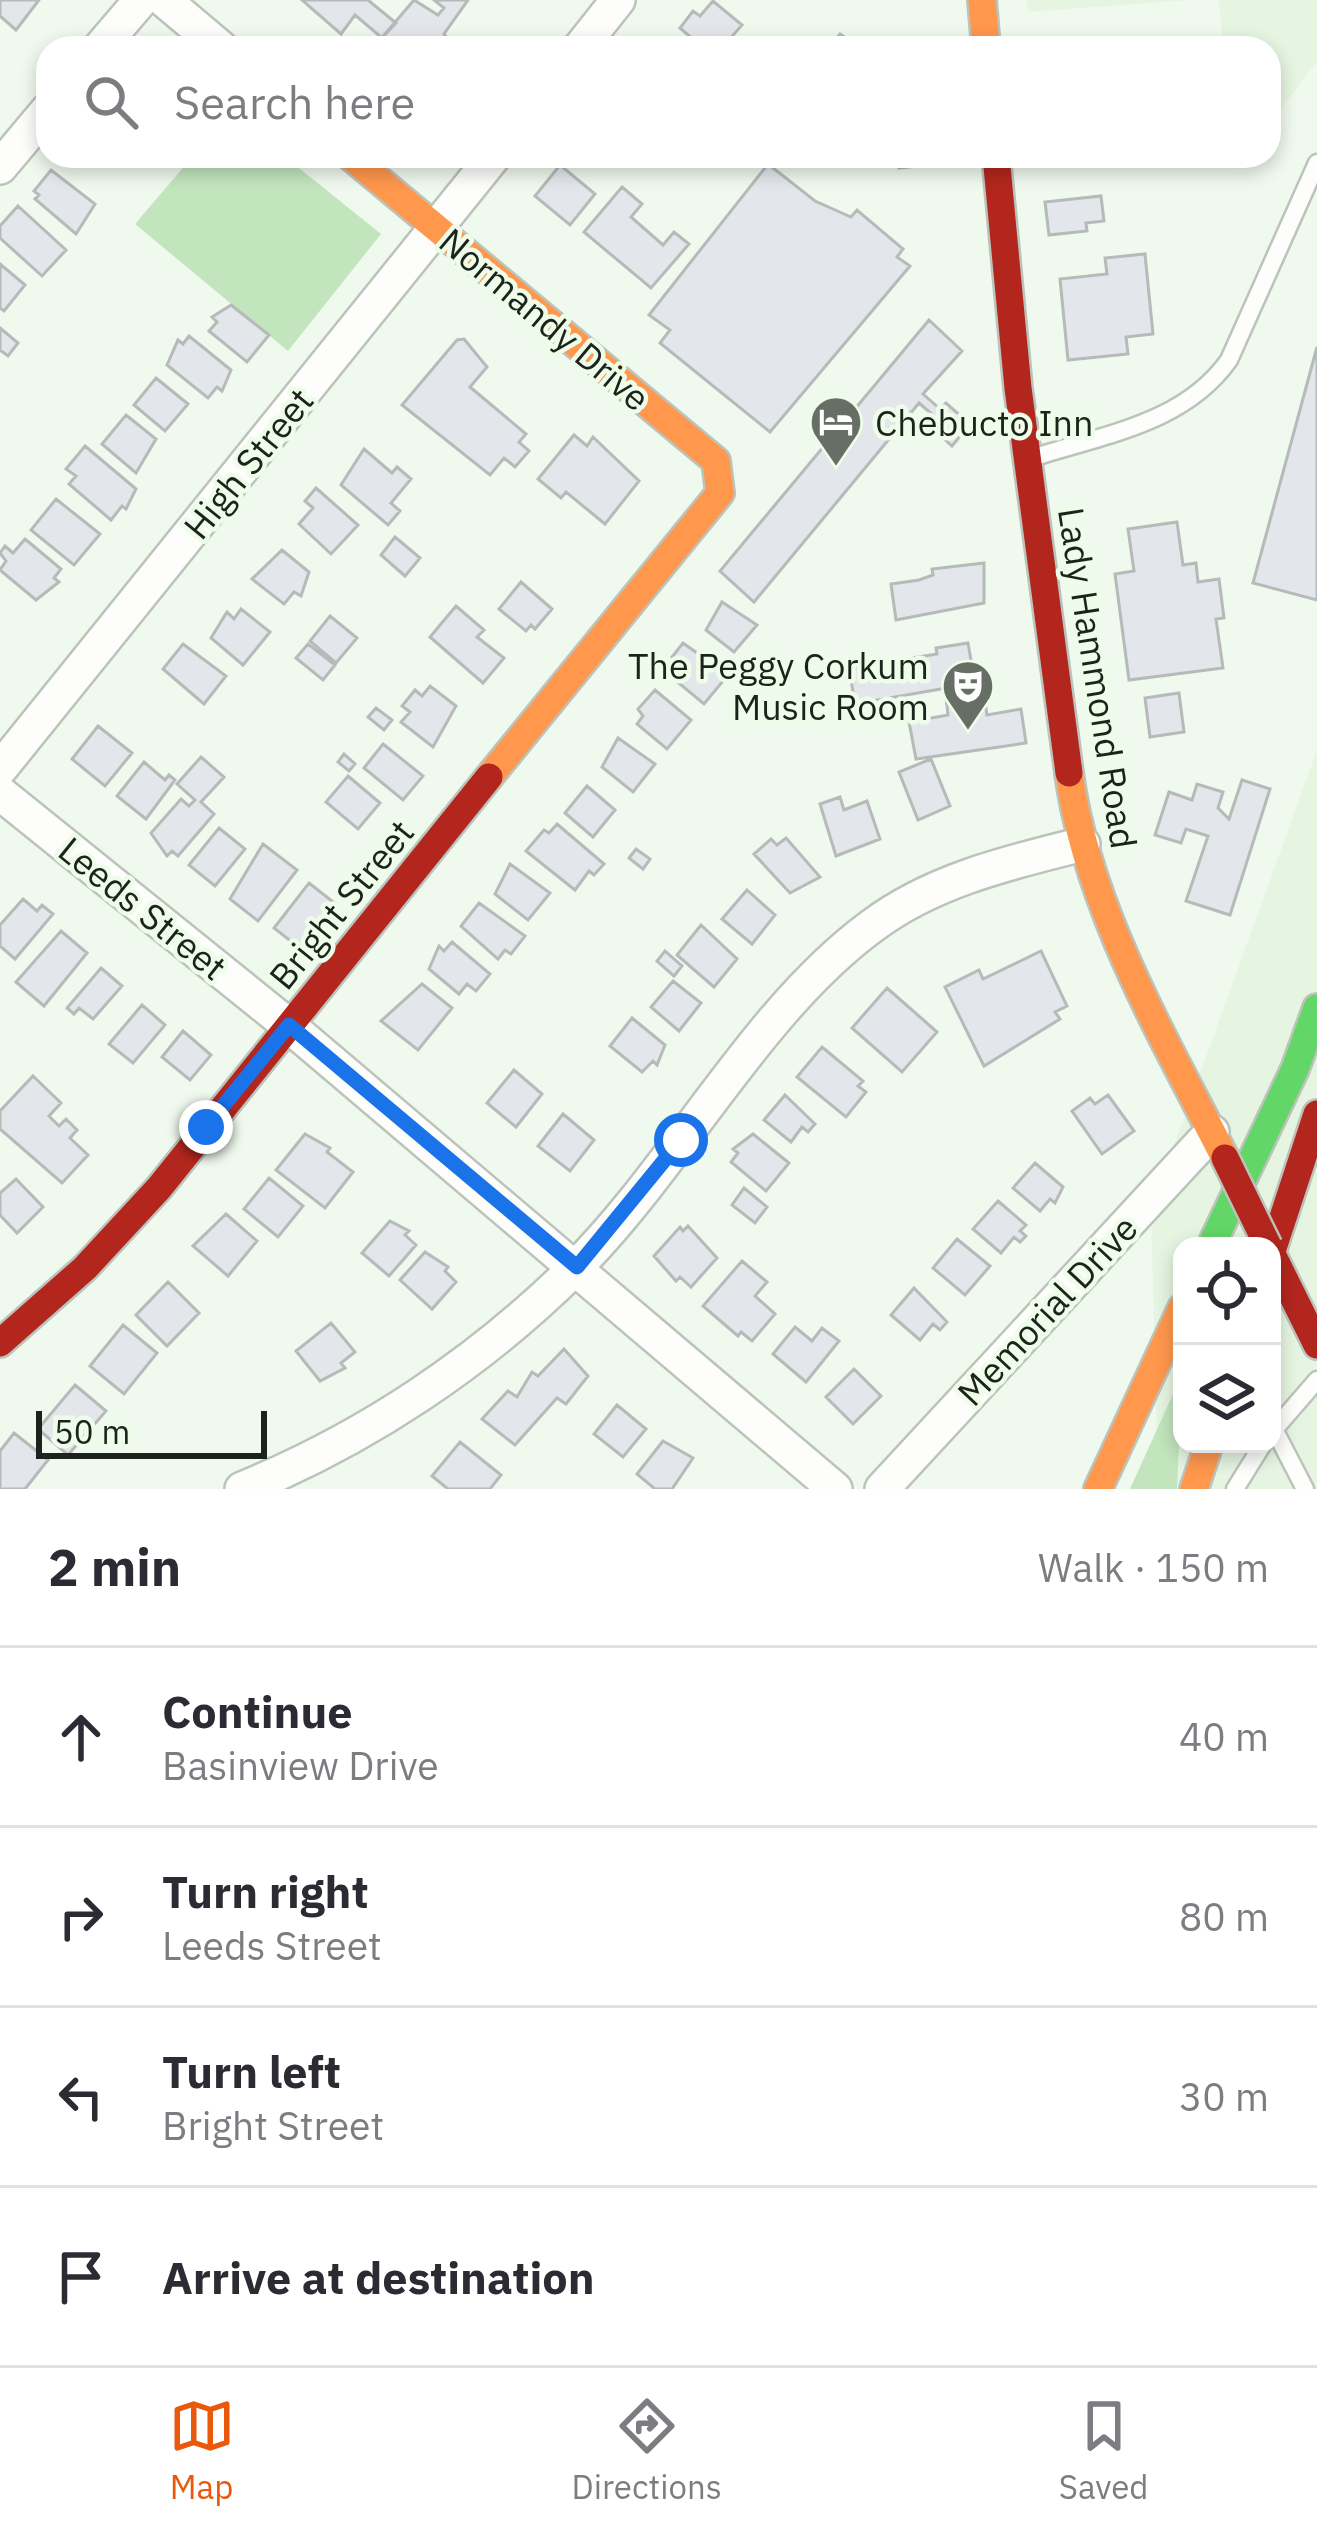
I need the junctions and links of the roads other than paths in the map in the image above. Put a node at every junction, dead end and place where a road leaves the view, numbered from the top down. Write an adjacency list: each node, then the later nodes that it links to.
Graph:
1 (140, 0): 5 (street)
2 (164, 0): 6 (street)
3 (618, 0): 7 (street)
4 (982, 0): 8 (main road)
5 (110, 36)
6 (207, 36)
7 (590, 36)
8 (985, 36)
9 (36, 124): 11 (street)
10 (1317, 163): 16 (lane)
11 (0, 167)
12 (364, 168): 15 (main road, Normandy Drive)
13 (484, 168): 15 (street, High Street)
14 (997, 168): 16 (main road, Lady Hammond Road)
15 (436, 228): 17 (main road, Normandy Drive); 18 (street, High Street)
16 (1028, 459): 20 (main road, Lady Hammond Road)
17 (720, 493): 22 (main road, Bright Street)
18 (0, 769)
19 (0, 793): 22 (street, Leeds Street)
20 (1083, 844): 24 (main road, Lady Hammond Road); 28 (street)
21 (1317, 1008): 25 (main road)
22 (289, 1025): 28 (street, Leeds Street); 31 (main road, Bright Street)
23 (1317, 1114): 27 (main road)
24 (1219, 1145): 26 (main road, Lady Hammond Road, bridge); 40 (street, Memorial Drive)
25 (1215, 1237)
26 (1265, 1237)
27 (1275, 1237)
28 (577, 1267): 38 (street); 39 (street, Leeds Street)
29 (1281, 1271): 32 (main road, Lady Hammond Road)
30 (1173, 1327): 41 (main road)
31 (0, 1342)
32 (1317, 1345)
33 (1317, 1380): 34 (lane)
34 (1281, 1422)
35 (1281, 1452): 44 (lane)
36 (1206, 1453): 42 (main road)
37 (1258, 1453): 43 (lane)
38 (242, 1489)
39 (836, 1489)
40 (882, 1489)
41 (1098, 1489)
42 (1194, 1489)
43 (1235, 1489)
44 (1305, 1489)

